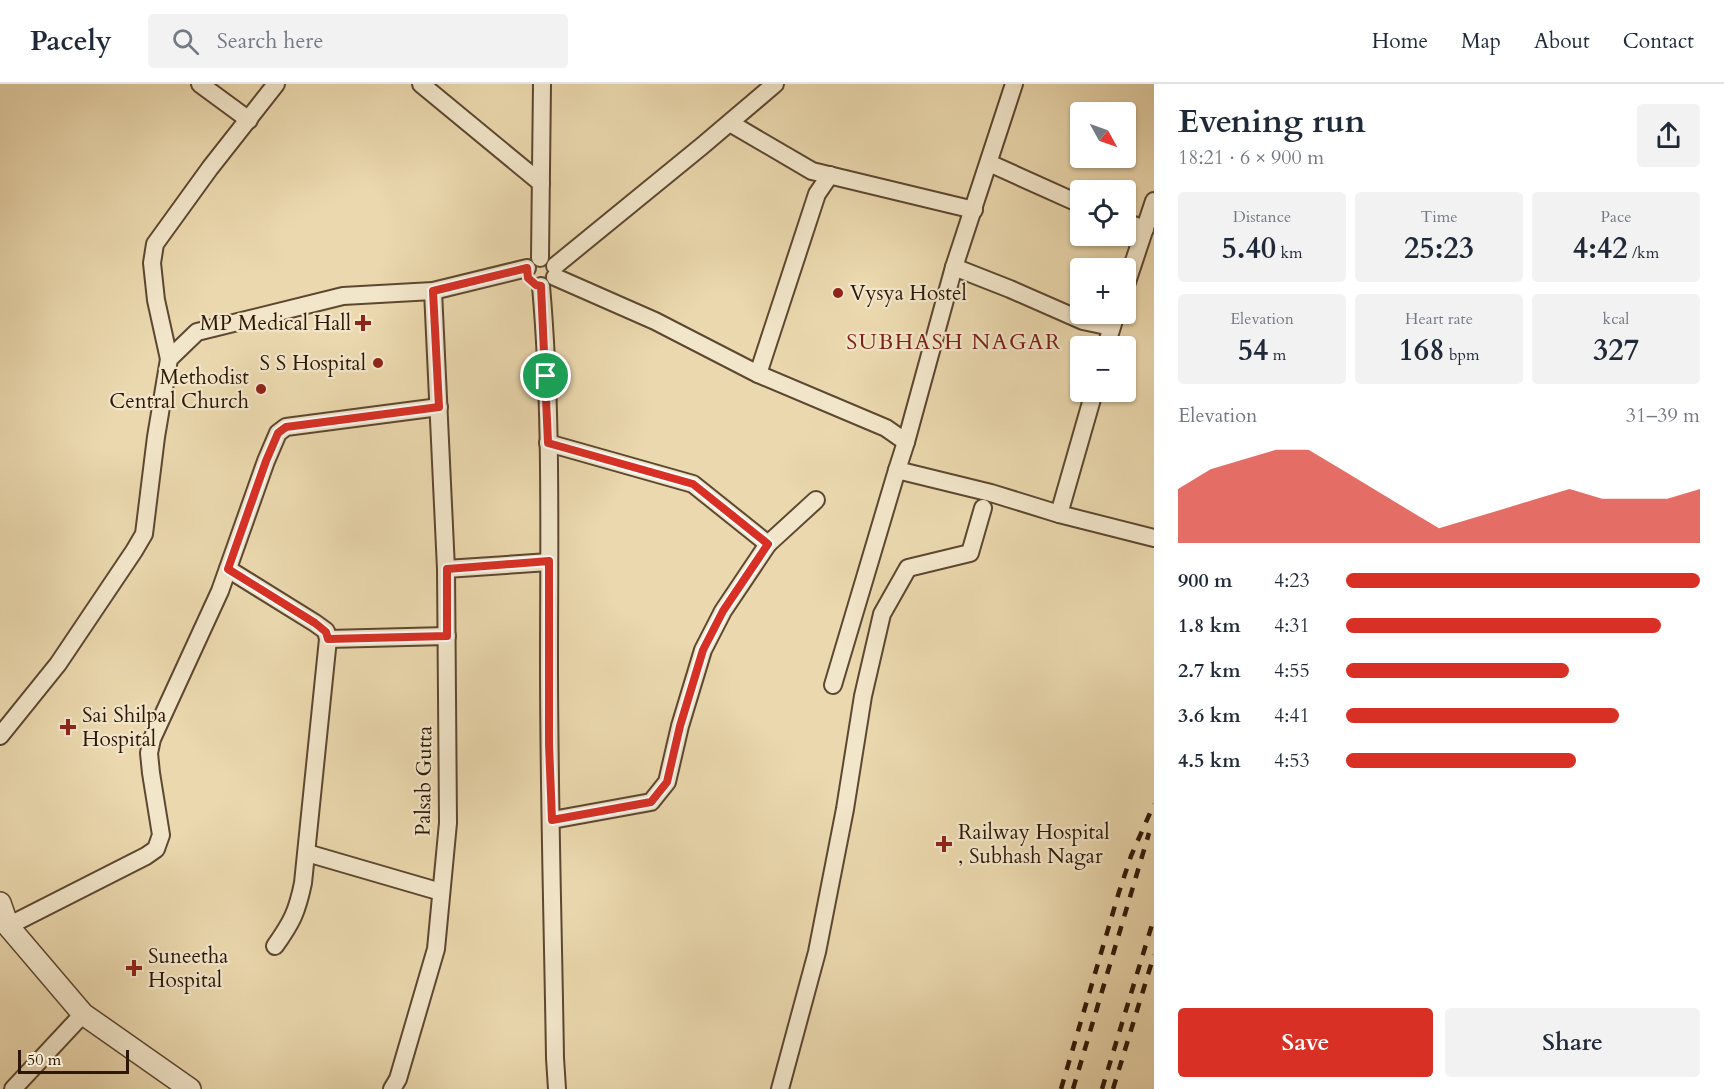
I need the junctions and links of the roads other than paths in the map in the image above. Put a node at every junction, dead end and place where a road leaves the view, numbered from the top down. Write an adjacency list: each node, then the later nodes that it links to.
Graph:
1 (200, 84): 7 (street)
2 (276, 84): 7 (street)
3 (421, 84): 11 (street)
4 (542, 84): 11 (street)
5 (775, 84): 8 (street)
6 (1014, 84): 9 (street)
7 (249, 120): 23 (street)
8 (730, 123): 10 (street); 20 (street)
9 (989, 163): 12 (street); 14 (street)
10 (830, 175): 14 (street); 24 (street)
11 (541, 183): 18 (street)
12 (1070, 199)
13 (1154, 201): 16 (street)
14 (974, 210): 19 (street)
15 (1136, 226): 16 (street)
16 (1146, 229): 17 (street)
17 (1136, 258)
18 (533, 263): 20 (street); 20 (street); 21 (street)
19 (954, 267): 22 (street); 27 (street)
20 (550, 276): 24 (street); 28 (street)
21 (433, 291): 23 (street); 26 (street, Palsab Gutta)
22 (1070, 315)
23 (170, 359): 41 (street)
24 (758, 374): 27 (street)
25 (1091, 402): 32 (street)
26 (439, 407): 36 (street); 37 (street, Palsab Gutta)
27 (906, 442): 29 (street)
28 (548, 443): 34 (street); 35 (street)
29 (897, 470): 32 (street); 40 (street)
30 (816, 500): 34 (street)
31 (982, 508): 53 (street)
32 (1059, 514): 33 (street)
33 (1154, 538)
34 (768, 544): 42 (street)
35 (549, 561): 37 (street); 42 (street)
36 (228, 569): 39 (street); 46 (street)
37 (447, 569): 38 (street, Palsab Gutta)
38 (447, 636): 39 (street); 44 (street, Palsab Gutta)
39 (328, 639): 43 (street)
40 (833, 685)
41 (0, 736)
42 (552, 820): 52 (street)
43 (307, 853): 44 (street); 47 (street)
44 (441, 892): 51 (street, Palsab Gutta)
45 (0, 903): 46 (street)
46 (8, 926): 48 (street)
47 (275, 945)
48 (83, 1014): 49 (street); 50 (street)
49 (13, 1089)
50 (190, 1089)
51 (392, 1089)
52 (557, 1089)
53 (780, 1089)

